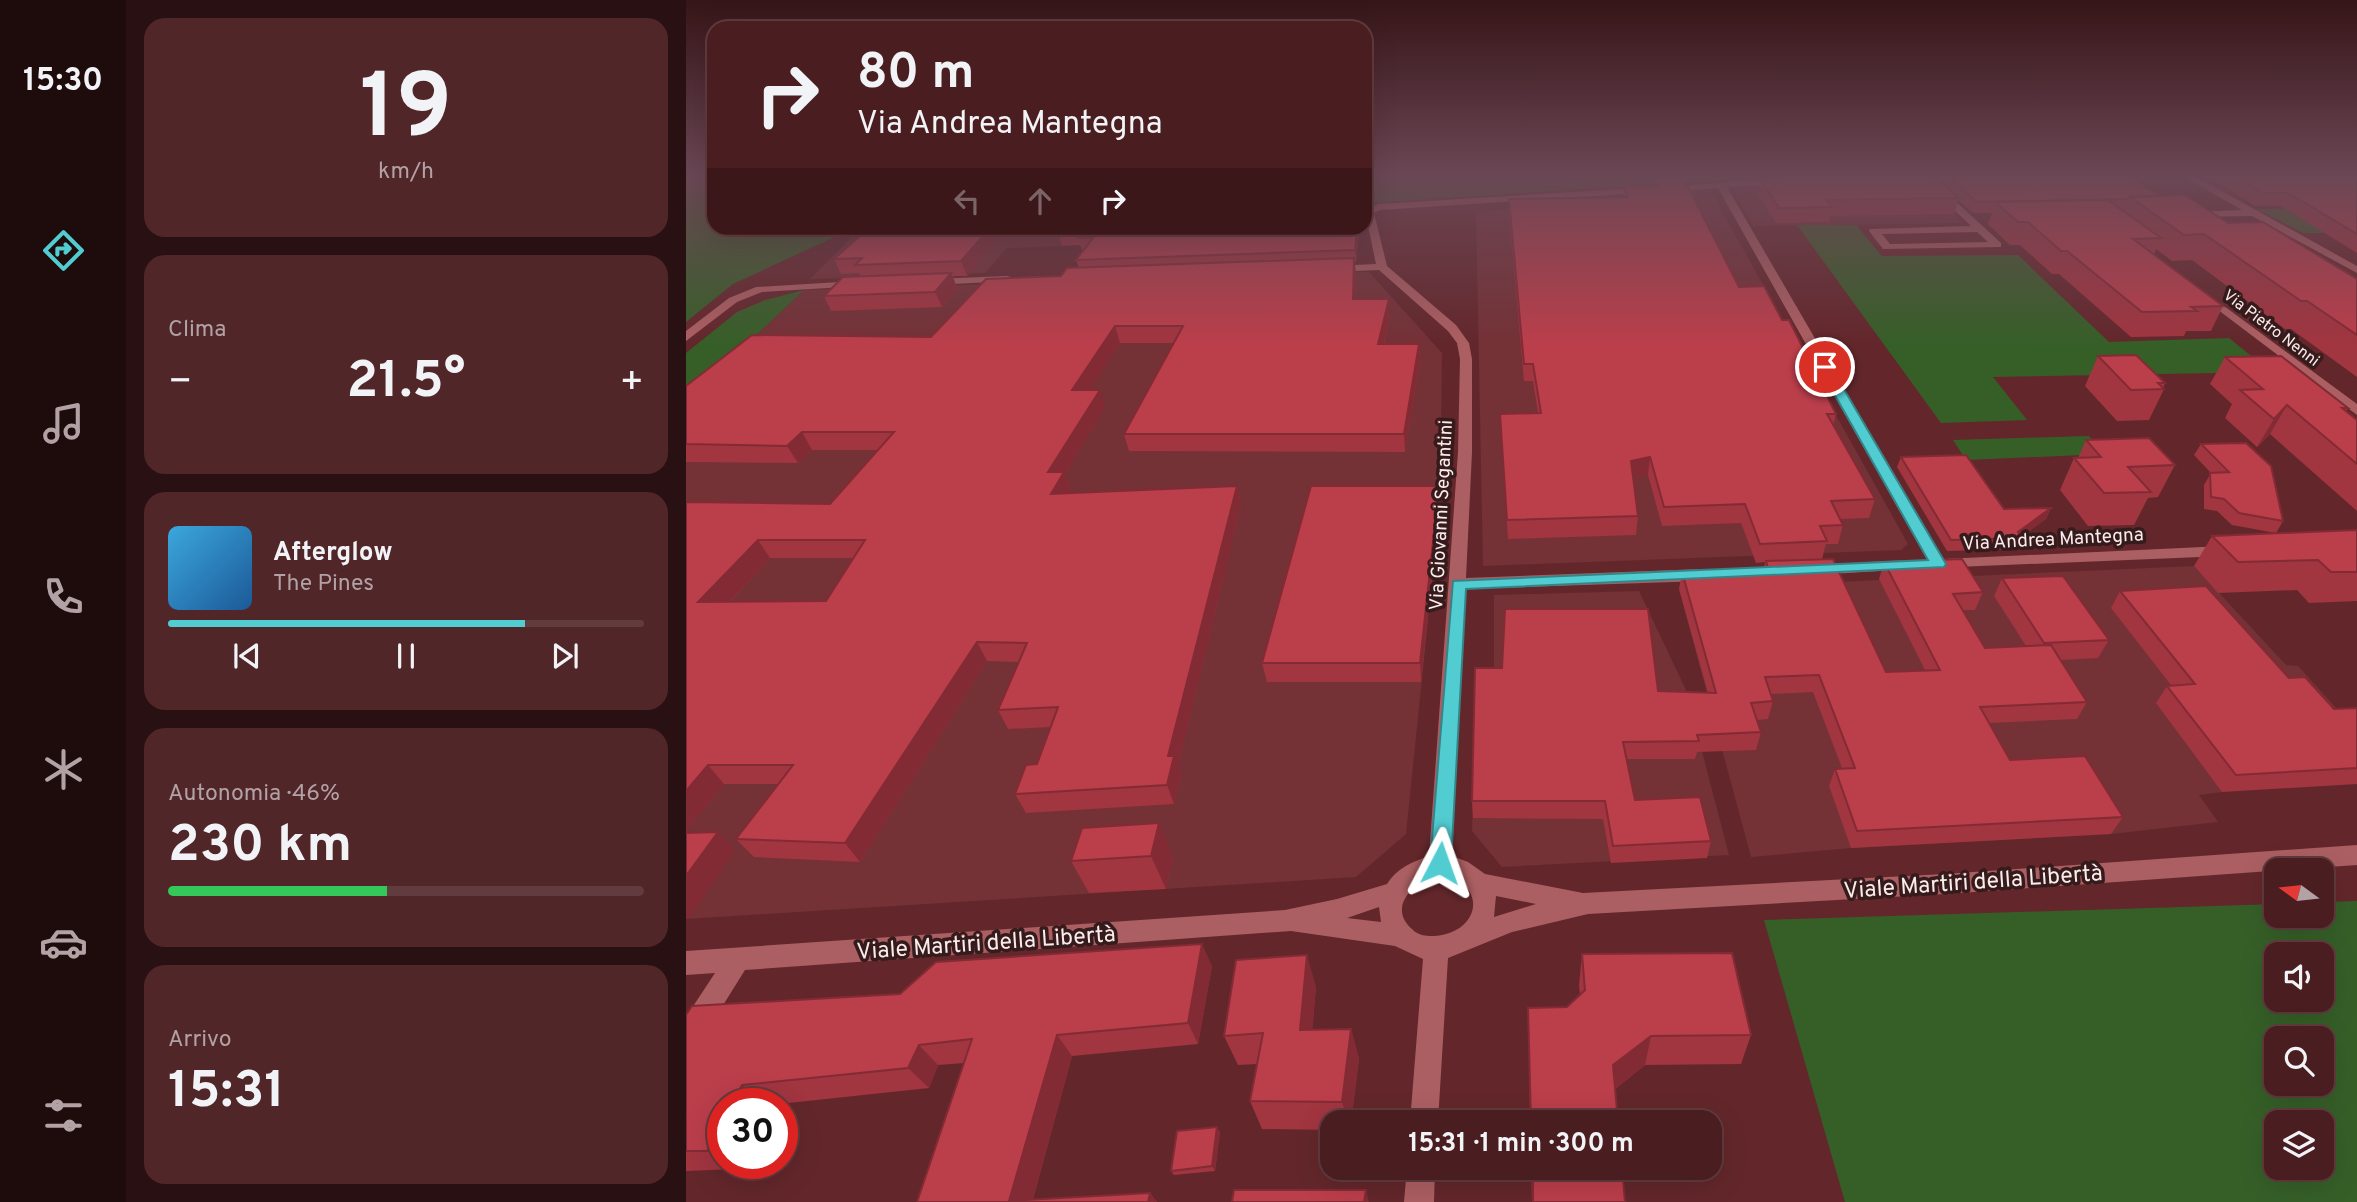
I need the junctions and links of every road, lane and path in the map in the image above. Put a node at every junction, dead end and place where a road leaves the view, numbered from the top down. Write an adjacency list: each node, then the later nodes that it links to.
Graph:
1 (1374, 231): 6 (street)
2 (1747, 231): 16 (street)
3 (1874, 231): 4 (street)
4 (1987, 231)
5 (2286, 231): 8 (street)
6 (1382, 267): 7 (street); 19 (street, Via Giovanni Segantini)
7 (1313, 269)
8 (2357, 270)
9 (1024, 279): 10 (street)
10 (914, 282)
11 (872, 284): 13 (street)
12 (2196, 288): 14 (street, Via Pietro Nenni)
13 (686, 337)
14 (2357, 411)
15 (2245, 550): 16 (street, Via Andrea Mantegna)
16 (1938, 564): 17 (street, Via Andrea Mantegna)
17 (1803, 570)
18 (1722, 574): 19 (street)
19 (1458, 584): 21 (street, Via Giovanni Segantini)
20 (2357, 855): 24 (street, Viale Martiri della Libertà)
21 (1440, 863): 22 (street, Viale Martiri della Libertà); 23 (street, Viale Martiri della Libertà)
22 (1480, 883): 24 (street, Viale Martiri della Libertà); 27 (street)
23 (1392, 893): 25 (street, Viale Martiri della Libertà); 26 (street)
24 (1588, 902): 27 (street, Viale Martiri della Libertà)
25 (1285, 921): 26 (street, Viale Martiri della Libertà); 29 (street, Viale Martiri della Libertà)
26 (1399, 935): 28 (street, Viale Martiri della Libertà)
27 (1468, 938): 28 (street, Viale Martiri della Libertà)
28 (1436, 950): 32 (street)
29 (738, 960): 30 (street, Viale Martiri della Libertà); 31 (street)
30 (686, 963)
31 (686, 1041)
32 (1425, 1110)
33 (1420, 1180): 34 (street)
34 (1419, 1202)

